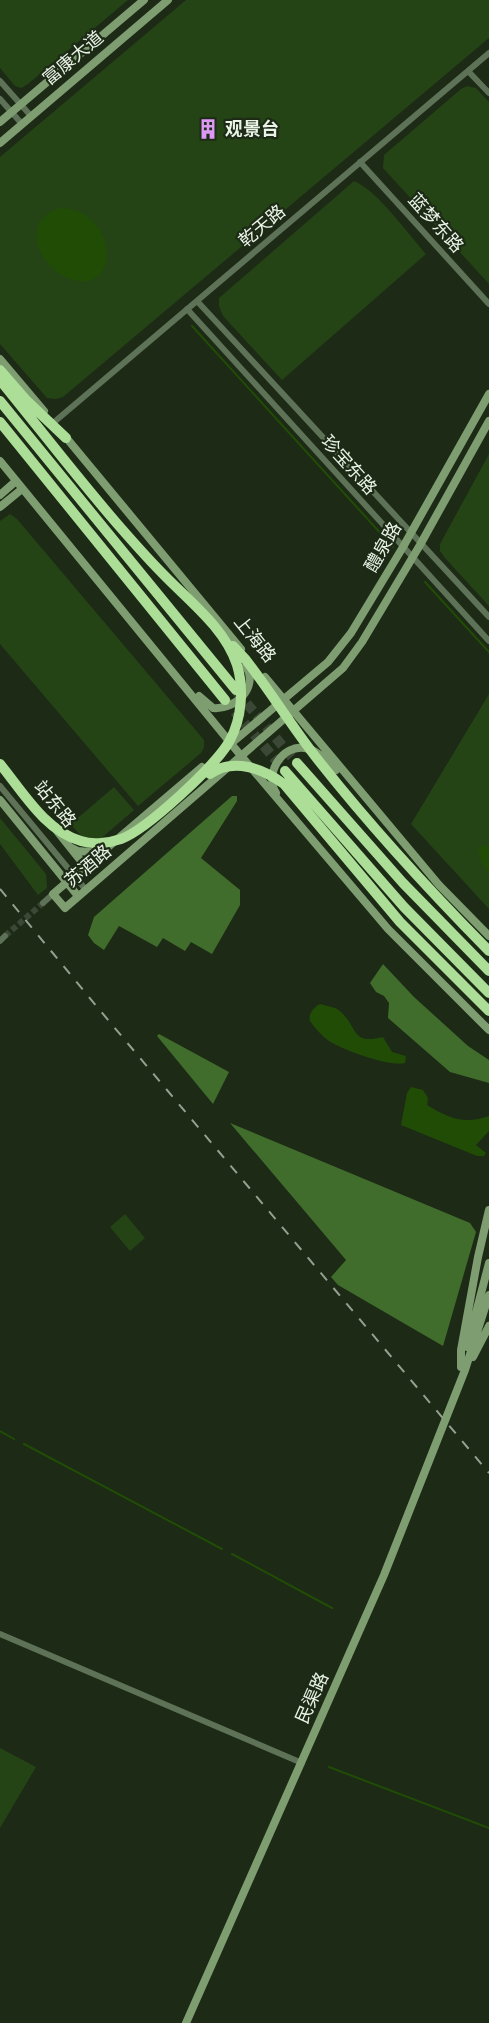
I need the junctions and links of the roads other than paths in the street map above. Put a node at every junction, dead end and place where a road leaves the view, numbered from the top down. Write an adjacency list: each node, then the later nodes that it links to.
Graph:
1 (144, 0): 8 (main road, 富康大道)
2 (168, 0): 10 (main road, 富康大道)
3 (489, 53): 4 (street, 乾天路)
4 (468, 70): 6 (street); 14 (street, 乾天路)
5 (0, 81): 8 (street)
6 (489, 93)
7 (0, 99): 9 (street)
8 (21, 105): 9 (main road, 富康大道); 10 (street)
9 (12, 112): 11 (main road, 富康大道); 12 (street)
10 (30, 116): 12 (main road, 富康大道)
11 (0, 122)
12 (22, 124): 13 (main road, 富康大道)
13 (0, 143)
14 (360, 162): 15 (street, 乾天路); 16 (street, 蓝梦东路)
15 (197, 301): 17 (street, 乾天路); 34 (street, 珍宝东路)
16 (489, 304)
17 (187, 309): 25 (street, 乾天路); 36 (street, 珍宝东路)
18 (0, 358): 25 (main road, 上海路)
19 (0, 370): 27 (highway)
20 (0, 380): 40 (highway)
21 (489, 394): 34 (main road, 醴泉路)
22 (0, 402): 43 (highway)
23 (489, 421): 35 (main road, 醴泉路)
24 (0, 422): 28 (highway)
25 (53, 423): 27 (main road, 上海路)
26 (0, 428): 28 (highway)
27 (66, 438): 38 (main road, 上海路)
28 (22, 449): 45 (highway)
29 (0, 461): 30 (main road)
30 (16, 481): 31 (main road); 32 (main road)
31 (22, 489): 33 (main road); 41 (main road)
32 (0, 495)
33 (0, 507)
34 (410, 533): 35 (street, 珍宝东路); 36 (main road, 醴泉路)
35 (420, 545): 37 (main road, 醴泉路); 39 (street, 珍宝东路)
36 (403, 547): 37 (street, 珍宝东路); 44 (main road, 醴泉路)
37 (412, 557): 42 (street, 珍宝东路); 46 (main road, 醴泉路)
38 (199, 597): 41 (main road); 44 (main road, 上海路)
39 (489, 617)
40 (212, 623): 55 (highway); 66 (highway)
41 (146, 638): 47 (main road)
42 (489, 641)
43 (236, 690)
44 (282, 699): 46 (main road, 上海路); 47 (main road, 苏酒路)
45 (225, 700)
46 (293, 713): 48 (main road, 苏酒路); 53 (main road, 上海路)
47 (231, 743): 48 (main road); 58 (main road, 苏酒路)
48 (242, 757): 56 (main road); 61 (main road, 苏酒路)
49 (297, 763): 67 (highway)
50 (0, 764): 55 (highway); 57 (main road, 站东路)
51 (285, 771): 68 (highway)
52 (0, 786): 60 (street)
53 (359, 790): 56 (main road); 65 (main road, 上海路)
54 (0, 800): 60 (main road)
55 (162, 810): 69 (highway)
56 (310, 837): 70 (main road)
57 (70, 848): 58 (main road); 59 (main road, 站东路)
58 (101, 853): 59 (main road, 苏酒路)
59 (85, 866): 60 (main road, 苏酒路)
60 (70, 879): 61 (street); 62 (main road, 苏酒路); 63 (main road)
61 (86, 890): 63 (main road, 苏酒路)
62 (53, 894): 63 (main road, 苏酒路); 64 (street)
63 (78, 896)
64 (43, 903)
65 (489, 936)
66 (489, 951)
67 (489, 971)
68 (489, 993)
69 (489, 1011)
70 (489, 1030)
71 (489, 1210): 76 (main road)
72 (489, 1263): 74 (main road, 民渠路)
73 (489, 1295): 74 (main road, 民渠路)
74 (480, 1314): 76 (main road, 民渠路)
75 (489, 1326): 76 (main road)
76 (463, 1368): 78 (main road, 民渠路)
77 (0, 1634): 78 (street)
78 (302, 1763): 79 (main road, 民渠路)
79 (186, 2023)

